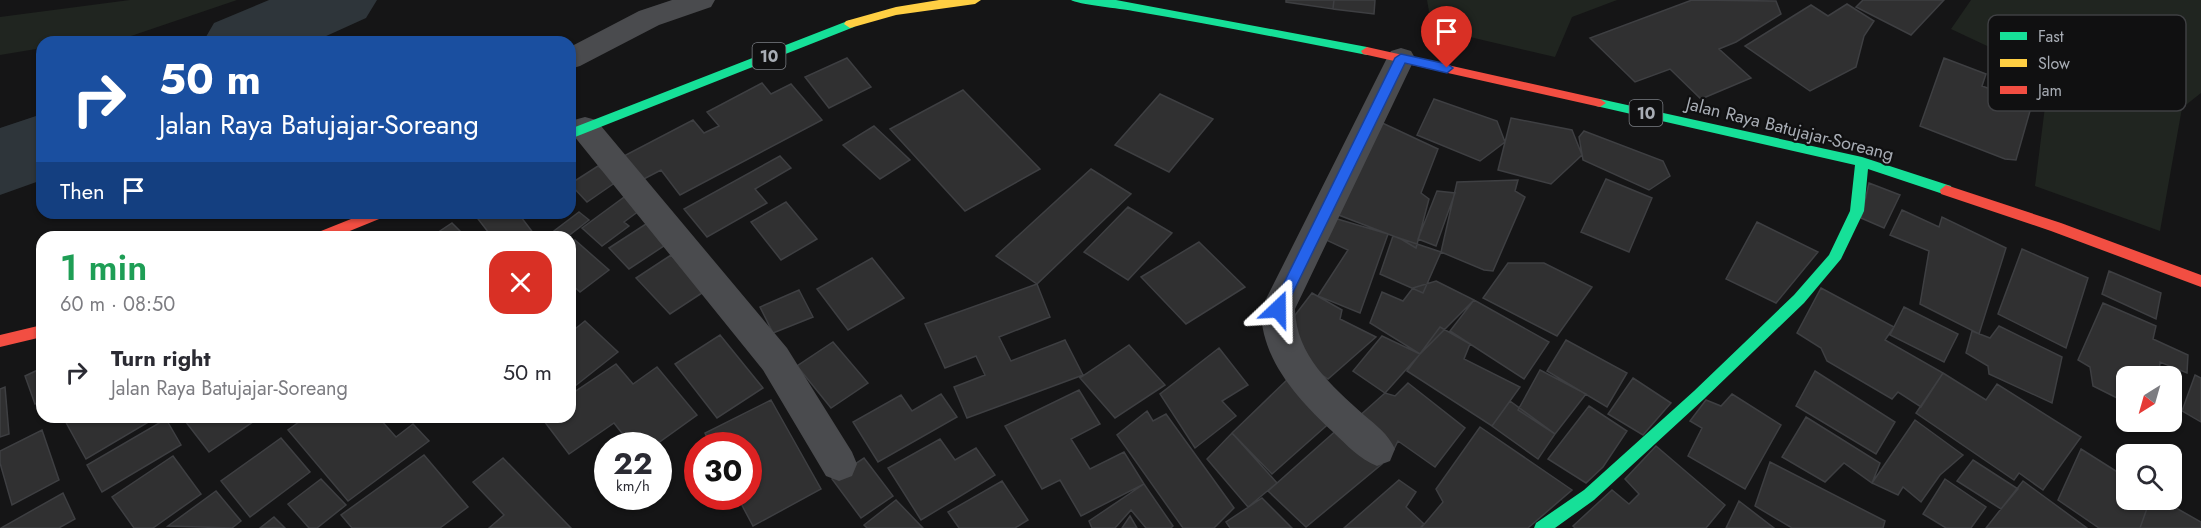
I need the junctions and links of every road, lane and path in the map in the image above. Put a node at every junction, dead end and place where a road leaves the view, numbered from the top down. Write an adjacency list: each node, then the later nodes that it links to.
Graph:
1 (701, 0): 4 (street)
2 (975, 0): 6 (main road, 10)
3 (1077, 0): 5 (main road, Jalan Raya Batujajar-Soreang / 10)
4 (576, 56)
5 (1401, 58): 7 (main road, Jalan Raya Batujajar-Soreang / 10); 13 (street)
6 (578, 131): 14 (street)
7 (1862, 162): 10 (main road, Jalan Raya Batujajar-Soreang / 10); 15 (main road)
8 (364, 219): 9 (main road)
9 (336, 231)
10 (2201, 281)
11 (36, 332): 12 (main road)
12 (0, 341)
13 (1377, 449)
14 (839, 464)
15 (1550, 526)

